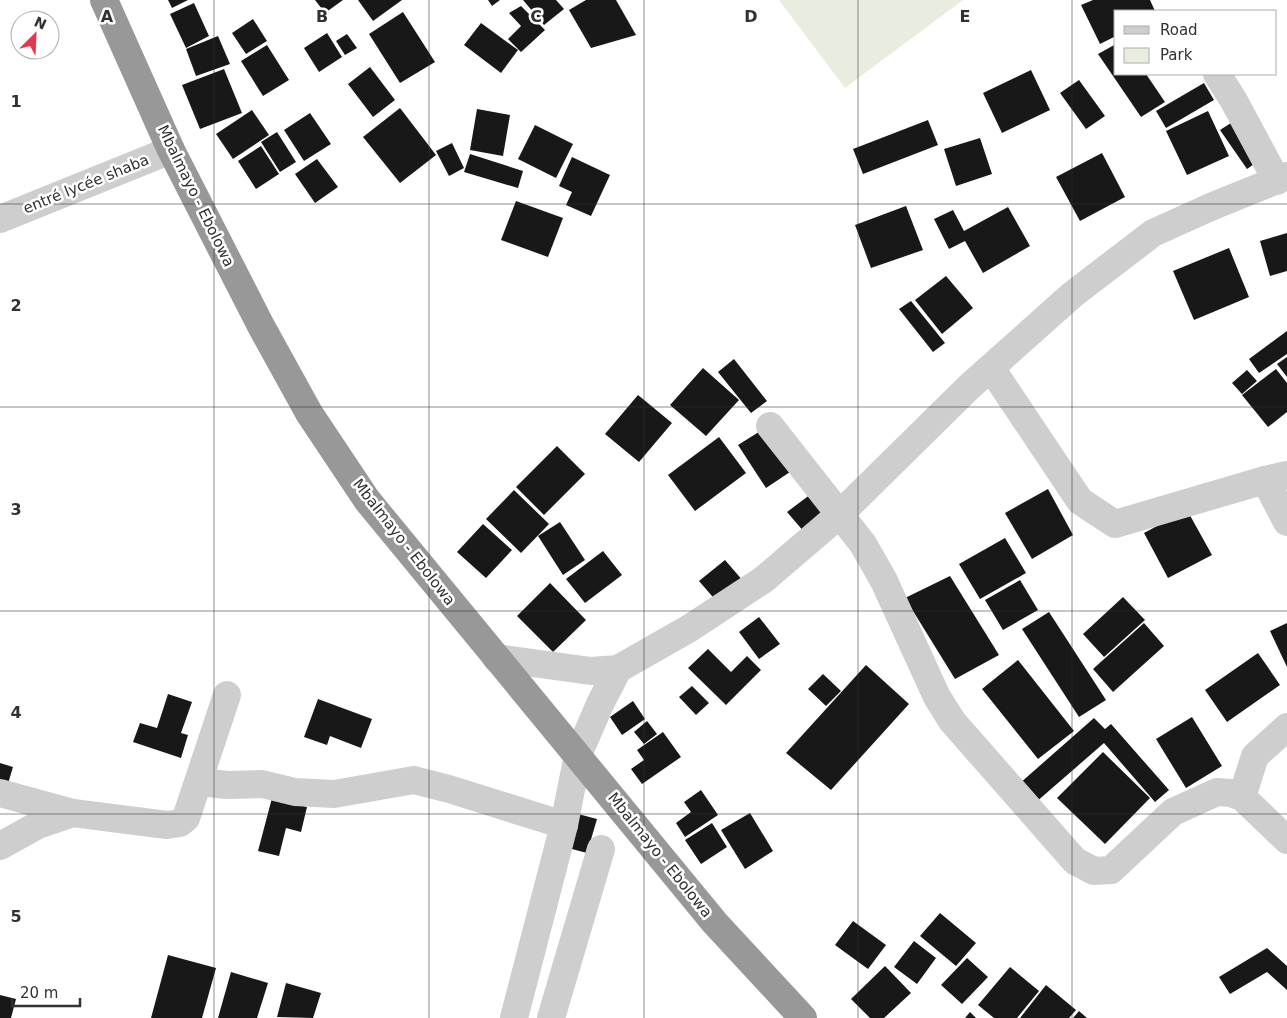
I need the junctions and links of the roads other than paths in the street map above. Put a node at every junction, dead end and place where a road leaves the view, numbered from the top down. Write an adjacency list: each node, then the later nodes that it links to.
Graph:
1 (104, 0): 3 (highway, Mbalmayo - Ebolowa)
2 (1218, 75): 4 (street)
3 (171, 150): 5 (street, entré lycée shaba); 11 (highway, Mbalmayo - Ebolowa)
4 (1282, 179): 6 (street)
5 (0, 219)
6 (992, 368): 8 (street); 9 (street)
7 (770, 426): 9 (street)
8 (1276, 477): 10 (street)
9 (840, 514): 12 (street); 18 (street)
10 (1287, 522)
11 (496, 658): 12 (street); 15 (highway, Mbalmayo - Ebolowa)
12 (618, 669): 15 (street)
13 (227, 695): 16 (street)
14 (1287, 727): 18 (street)
15 (578, 755): 20 (street); 26 (highway, Mbalmayo - Ebolowa)
16 (199, 782): 19 (street); 20 (street)
17 (0, 793): 19 (street)
18 (1242, 797): 21 (street)
19 (73, 813): 22 (street)
20 (564, 825): 24 (street)
21 (1287, 840)
22 (0, 846)
23 (601, 849): 25 (street)
24 (514, 1018)
25 (551, 1018)
26 (803, 1018)

